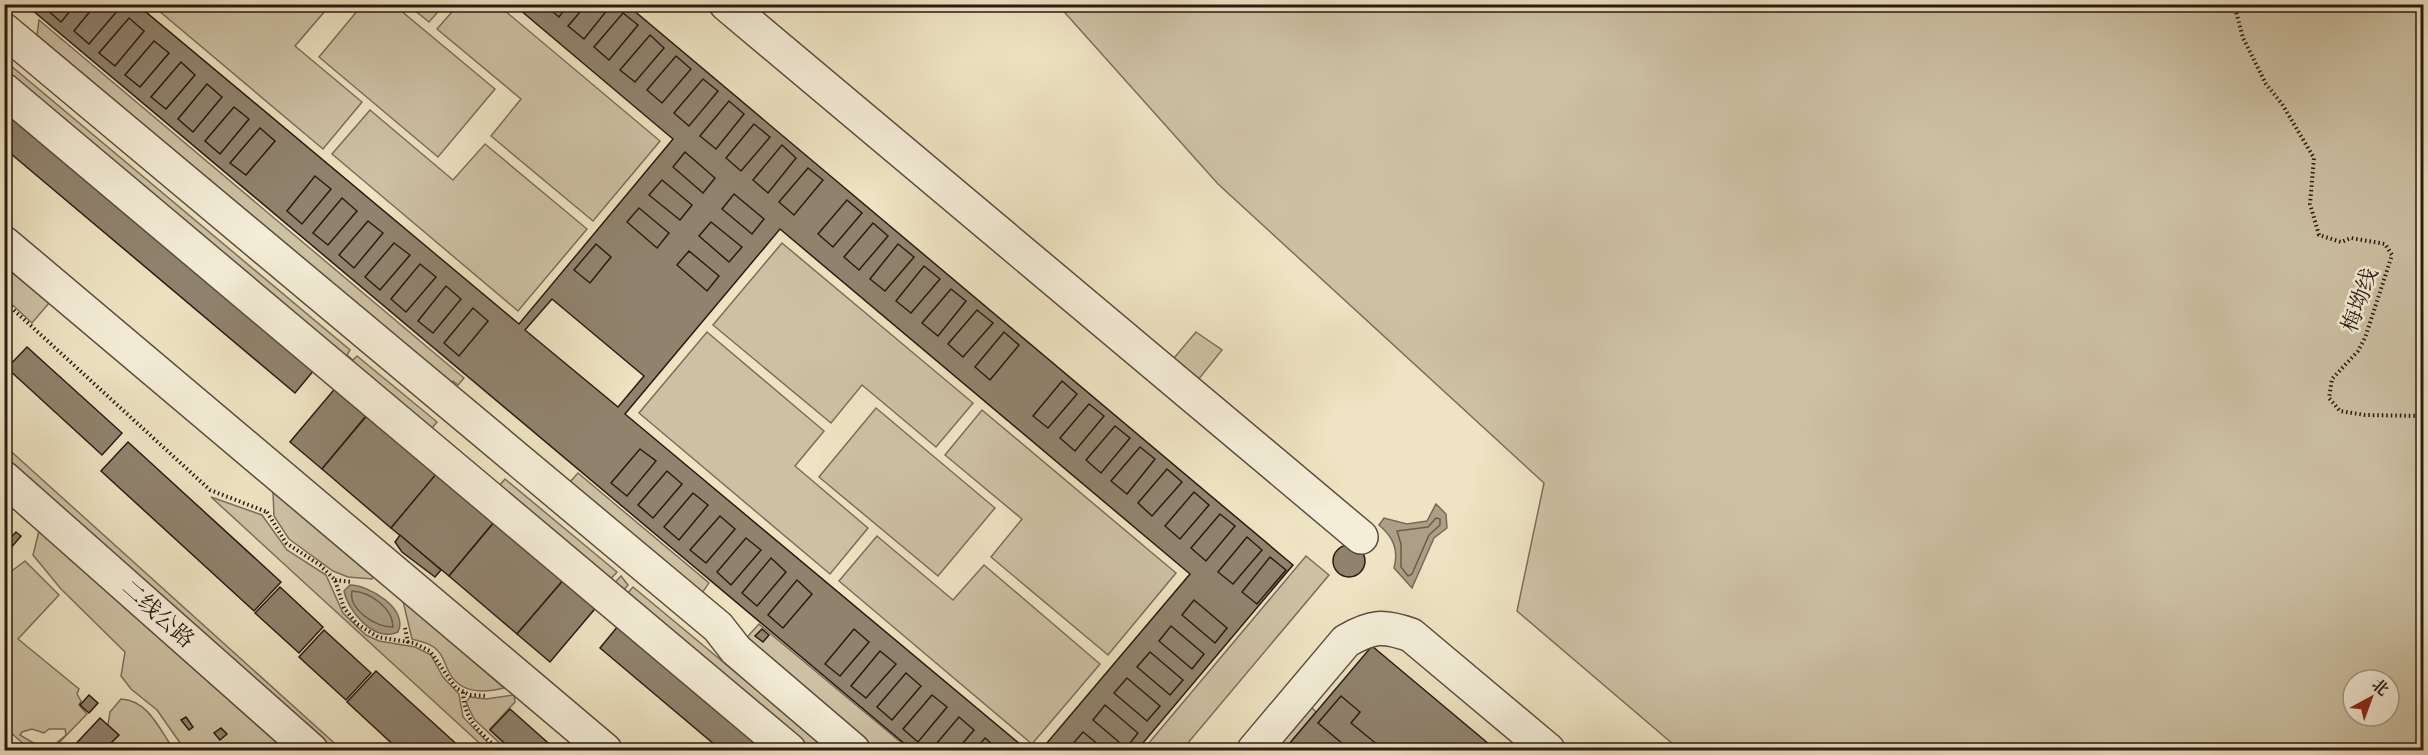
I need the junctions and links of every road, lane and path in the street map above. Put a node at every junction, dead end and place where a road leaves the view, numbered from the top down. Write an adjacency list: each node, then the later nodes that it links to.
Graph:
1 (726, 4): 10 (street)
2 (2234, 4): 7 (path, 梅坳线)
3 (4, 30): 18 (street)
4 (4, 90): 17 (street)
5 (4, 243): 12 (street)
6 (4, 301): 9 (path)
7 (2424, 416)
8 (4, 478): 14 (street, 二线公路)
9 (267, 512)
10 (1361, 537)
11 (320, 565): 13 (path)
12 (522, 680): 13 (path); 16 (street)
13 (463, 692): 15 (path)
14 (311, 750)
15 (500, 750)
16 (605, 750)
17 (789, 750)
18 (853, 750)
19 (1254, 750): 20 (street)
20 (1548, 750)

